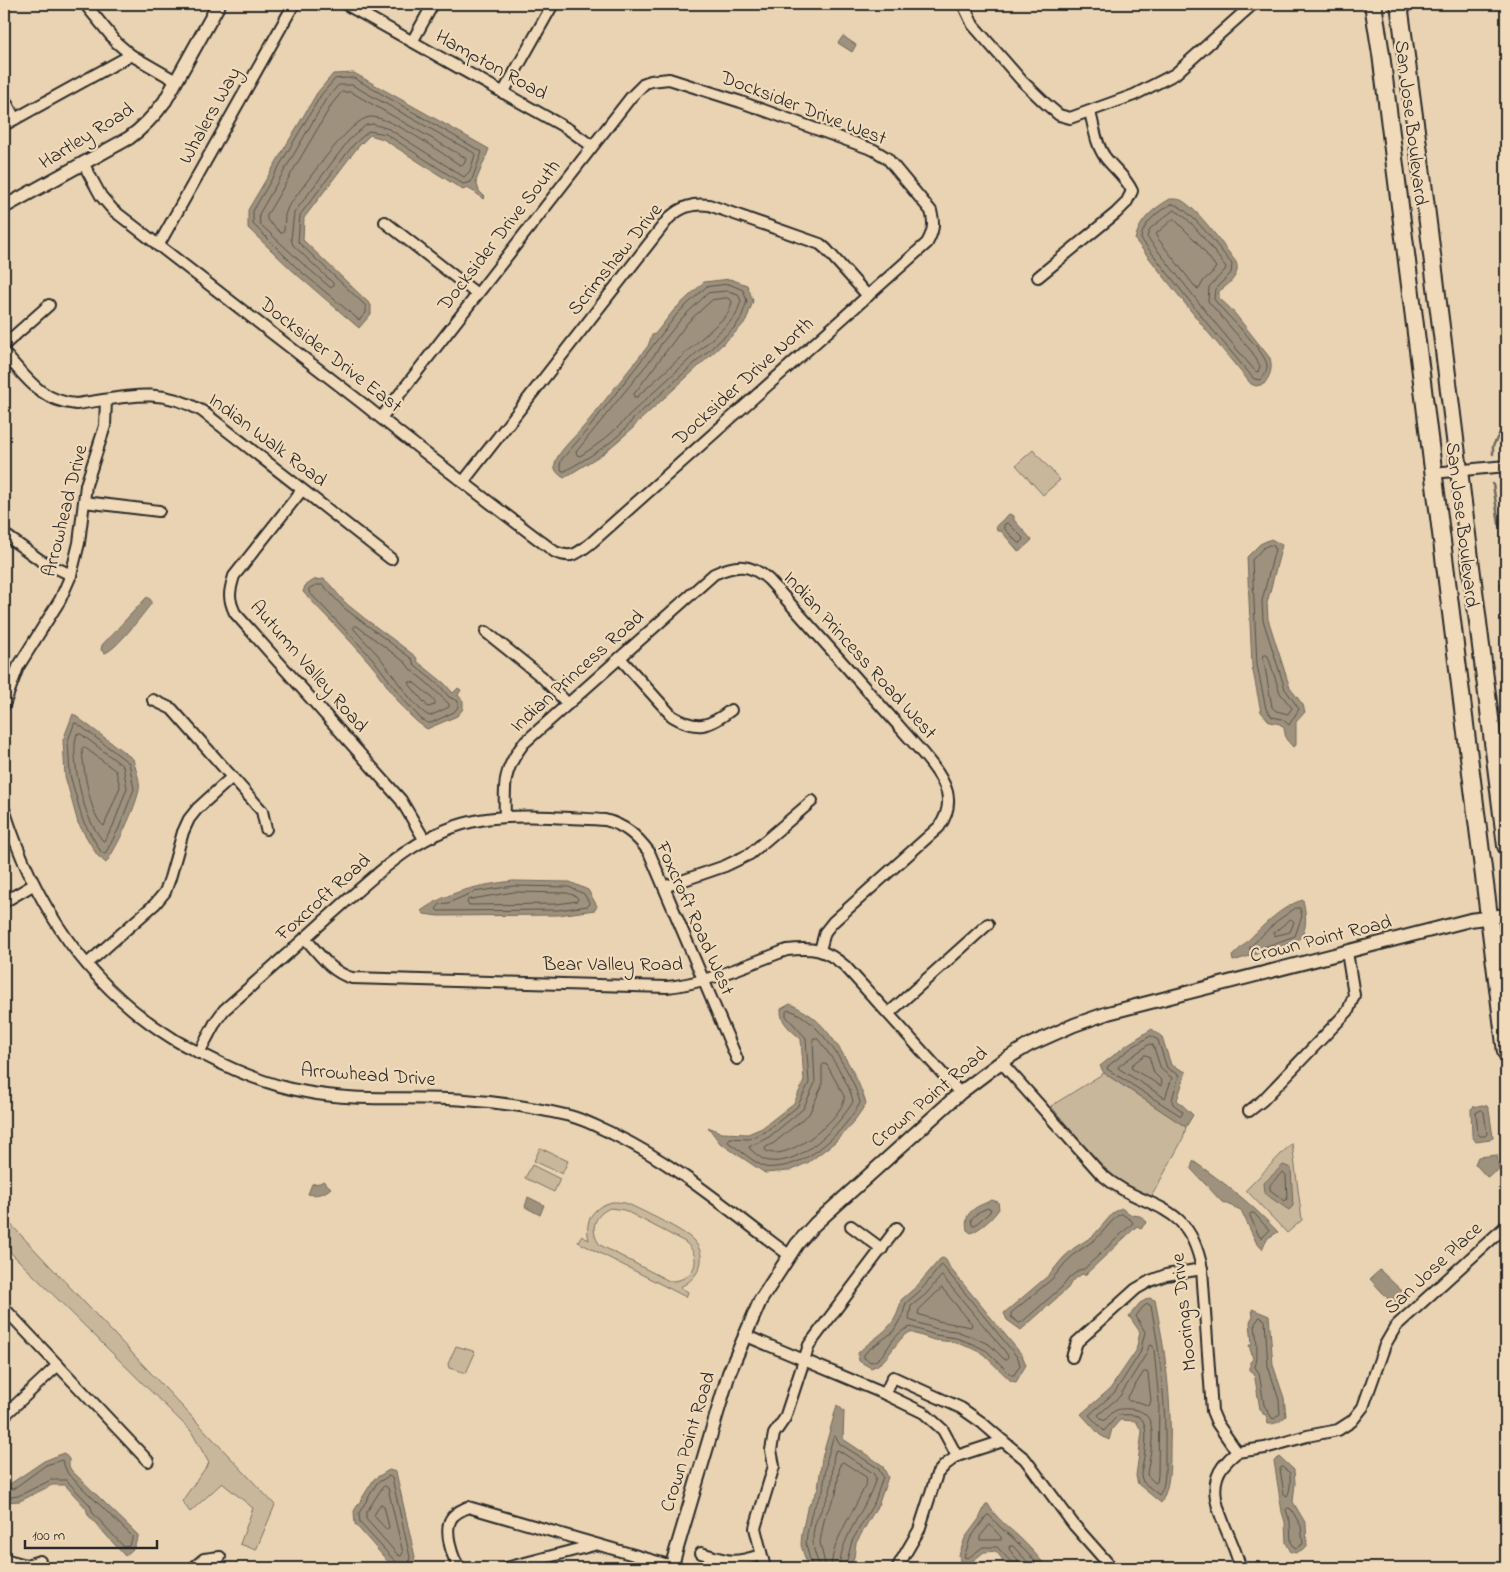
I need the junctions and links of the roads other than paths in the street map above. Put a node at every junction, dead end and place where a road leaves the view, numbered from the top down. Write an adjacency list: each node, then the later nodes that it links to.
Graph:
1 (85, 4): 12 (street)
2 (219, 4): 13 (street, Hartley Road)
3 (294, 4): 29 (street, Whalers Way)
4 (345, 4): 11 (street, Hampton Road)
5 (433, 4): 11 (street)
6 (553, 4): 15 (street)
7 (963, 4): 17 (street)
8 (1253, 4): 17 (street)
9 (1373, 4): 21 (main road, San Jose Boulevard)
10 (1399, 4): 23 (main road, San Jose Boulevard)
11 (412, 42): 15 (street, Hampton Road)
12 (131, 55): 13 (street); 18 (street)
13 (176, 81): 22 (street, Hartley Road)
14 (651, 81): 20 (street, Docksider Drive South); 27 (street, Docksider Drive West)
15 (503, 93): 20 (street, Hampton Road)
16 (4, 98): 18 (street)
17 (1090, 112): 30 (street)
18 (15, 119): 19 (street)
19 (4, 125)
20 (592, 146): 31 (street, Docksider Drive South)
21 (1393, 153): 23 (main road); 24 (main road, San Jose Boulevard)
22 (83, 163): 25 (street, Hartley Road); 29 (street, Docksider Drive East)
23 (1422, 175): 28 (main road, San Jose Boulevard)
24 (1399, 201): 28 (main road); 40 (main road, San Jose Boulevard)
25 (4, 207)
26 (385, 222): 31 (street)
27 (933, 230): 32 (street, Docksider Drive North)
28 (1429, 230): 39 (main road, San Jose Boulevard)
29 (158, 246): 37 (street, Docksider Drive East)
30 (1038, 277)
31 (477, 294): 37 (street, Docksider Drive South)
32 (868, 296): 41 (street, Scrimshaw Drive); 46 (street, Docksider Drive North)
33 (49, 305): 34 (street)
34 (4, 345)
35 (4, 353): 36 (street, Indian Walk Road)
36 (106, 400): 42 (street, Indian Walk Road); 43 (street, Arrowhead Drive)
37 (381, 418): 41 (street, Docksider Drive East)
38 (1506, 466): 39 (street)
39 (1459, 471): 40 (street); 56 (main road, San Jose Boulevard)
40 (1433, 474): 52 (main road, San Jose Boulevard)
41 (463, 482): 46 (street, Docksider Drive East)
42 (302, 490): 47 (street, Indian Walk Road); 65 (street, Autumn Valley Road)
43 (84, 502): 44 (street); 49 (street, Arrowhead Drive)
44 (159, 511)
45 (4, 534): 49 (street)
46 (573, 555)
47 (391, 560)
48 (714, 574): 51 (street, Indian Princess Road); 74 (street, Indian Princess Road West)
49 (71, 575): 55 (street, Arrowhead Drive)
50 (486, 632): 54 (street)
51 (620, 658): 54 (street, Indian Princess Road); 57 (street)
52 (1460, 683): 56 (main road); 58 (main road, San Jose Boulevard)
53 (153, 700): 60 (street)
54 (568, 704): 63 (street, Indian Princess Road)
55 (4, 706)
56 (1489, 709): 59 (main road, San Jose Boulevard)
57 (731, 710)
58 (1463, 712): 59 (main road); 71 (main road, San Jose Boulevard)
59 (1493, 740): 66 (main road, San Jose Boulevard)
60 (232, 777): 64 (street); 76 (street)
61 (812, 801): 68 (street)
62 (4, 810): 67 (street, Arrowhead Drive)
63 (505, 817): 65 (street, Foxcroft Road); 68 (street, Foxcroft Road West)
64 (266, 829)
65 (424, 839): 73 (street, Foxcroft Road)
66 (1506, 846)
67 (33, 885): 69 (street); 76 (street, Arrowhead Drive)
68 (664, 887): 77 (street, Foxcroft Road West)
69 (4, 902)
70 (1506, 915): 71 (street, Crown Point Road)
71 (1489, 918): 75 (street, Crown Point Road); 79 (main road, San Jose Boulevard)
72 (988, 924): 78 (street)
73 (305, 938): 77 (street, Bear Valley Road); 80 (street, Foxcroft Road)
74 (820, 950): 77 (street, Bear Valley Road); 78 (street, Bear Valley Road)
75 (1347, 952): 82 (street, Crown Point Road); 84 (street)
76 (87, 964): 80 (street, Arrowhead Drive)
77 (702, 980): 81 (street, Foxcroft Road West)
78 (889, 1013): 83 (street, Bear Valley Road)
79 (1506, 1052)
80 (199, 1053): 89 (street, Arrowhead Drive)
81 (737, 1060)
82 (1002, 1062): 83 (street, Crown Point Road); 90 (street, Moorings Drive)
83 (960, 1093): 89 (street, Crown Point Road)
84 (1249, 1111)
85 (851, 1226): 88 (street)
86 (1506, 1226): 99 (street, San Jose Place)
87 (897, 1228): 88 (street)
88 (882, 1249): 94 (street)
89 (789, 1255): 92 (street, Crown Point Road)
90 (1202, 1269): 93 (street); 99 (street, Moorings Drive)
91 (4, 1308): 95 (street)
92 (744, 1335): 94 (street); 108 (street, Crown Point Road)
93 (1072, 1357)
94 (804, 1359): 96 (street); 104 (street)
95 (58, 1366): 97 (street); 101 (street)
96 (885, 1394): 98 (street); 100 (street)
97 (4, 1416)
98 (1002, 1441): 100 (street); 114 (street)
99 (1237, 1452): 115 (street)
100 (957, 1456): 113 (street)
101 (148, 1461)
102 (595, 1544): 108 (street); 110 (street); 111 (street)
103 (701, 1553): 104 (street)
104 (761, 1556): 112 (street)
105 (220, 1557): 109 (street)
106 (4, 1559): 107 (street)
107 (40, 1561)
108 (671, 1567)
109 (193, 1568)
110 (461, 1568)
111 (506, 1568)
112 (765, 1568)
113 (897, 1568)
114 (1112, 1568)
115 (1240, 1568)

